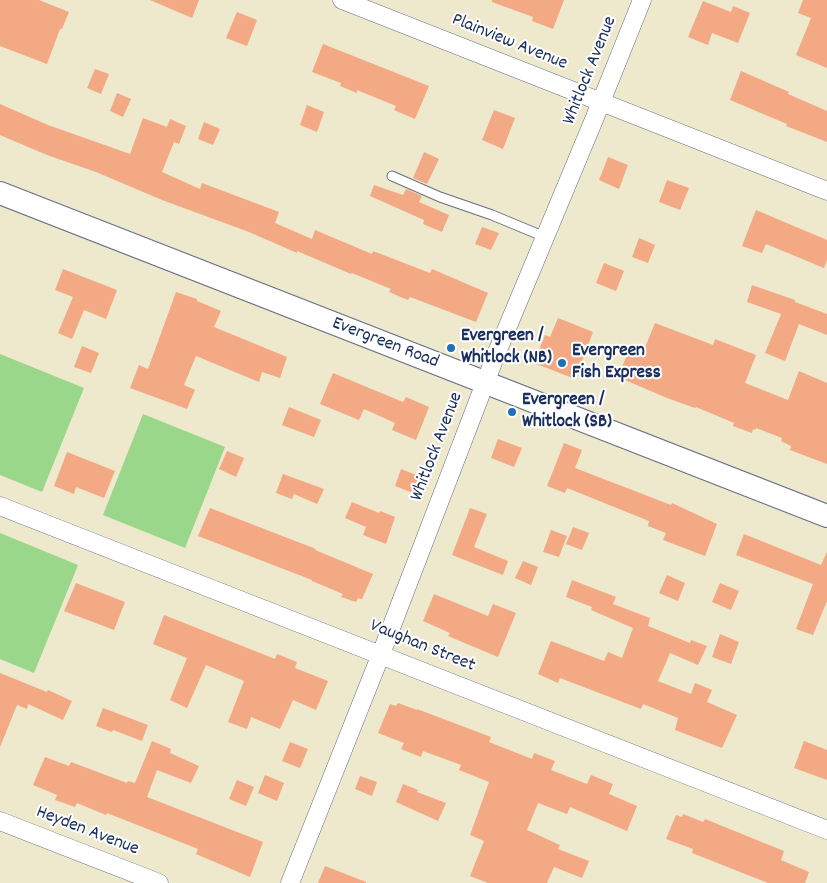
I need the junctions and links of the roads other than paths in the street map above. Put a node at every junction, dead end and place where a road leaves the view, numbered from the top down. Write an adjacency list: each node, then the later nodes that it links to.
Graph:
1 (342, 0): 3 (street, Plainview Avenue)
2 (642, 0): 3 (street, Whitlock Avenue)
3 (601, 102): 5 (street, Plainview Avenue); 7 (street, Whitlock Avenue)
4 (392, 176): 7 (lane)
5 (827, 191)
6 (0, 193): 8 (street, Evergreen Road)
7 (545, 237): 8 (street, Whitlock Avenue)
8 (486, 383): 10 (street, Evergreen Road); 11 (street, Whitlock Avenue)
9 (0, 506): 11 (street, Vaughan Street)
10 (827, 516)
11 (381, 654): 13 (street, Vaughan Street); 15 (street, Whitlock Avenue)
12 (0, 821): 14 (street, Heyden Avenue)
13 (827, 830)
14 (159, 883)
15 (290, 883)

